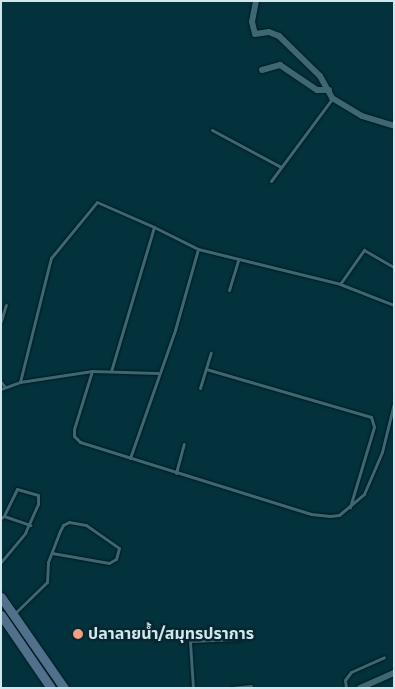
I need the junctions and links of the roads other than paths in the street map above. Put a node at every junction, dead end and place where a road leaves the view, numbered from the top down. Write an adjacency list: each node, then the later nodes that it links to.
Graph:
1 (256, 1): 3 (street)
2 (262, 70): 3 (street)
3 (329, 90): 4 (street)
4 (332, 98): 5 (street); 7 (lane)
5 (394, 126)
6 (212, 130): 7 (lane)
7 (281, 167): 8 (lane)
8 (271, 181)
9 (154, 227): 10 (lane); 21 (lane); 24 (lane)
10 (198, 249): 11 (lane); 22 (lane)
11 (238, 260): 13 (lane); 14 (lane)
12 (394, 266): 13 (lane)
13 (340, 284): 16 (lane)
14 (229, 290)
15 (6, 305): 17 (lane)
16 (394, 305)
17 (1, 321)
18 (211, 353): 19 (lane)
19 (206, 369): 26 (lane); 31 (lane)
20 (92, 371): 21 (lane); 24 (lane); 29 (lane)
21 (112, 371): 22 (lane)
22 (158, 373): 29 (lane)
23 (1, 382): 25 (lane)
24 (20, 382): 25 (lane)
25 (3, 388)
26 (200, 388)
27 (394, 403): 31 (lane)
28 (184, 444): 30 (lane)
29 (130, 458): 30 (lane)
30 (176, 473): 31 (lane)
31 (349, 508)
32 (3, 517): 33 (lane); 33 (lane)
33 (30, 525): 35 (lane)
34 (52, 553): 34 (lane); 37 (lane)
35 (1, 562)
36 (1, 598): 37 (main road)
37 (13, 614): 44 (main road)
38 (1, 615): 43 (main road)
39 (241, 638): 45 (lane)
40 (384, 657): 47 (lane)
41 (394, 673): 48 (street)
42 (250, 686): 46 (lane)
43 (51, 688)
44 (64, 688)
45 (193, 688)
46 (231, 688)
47 (346, 688)
48 (360, 688)

